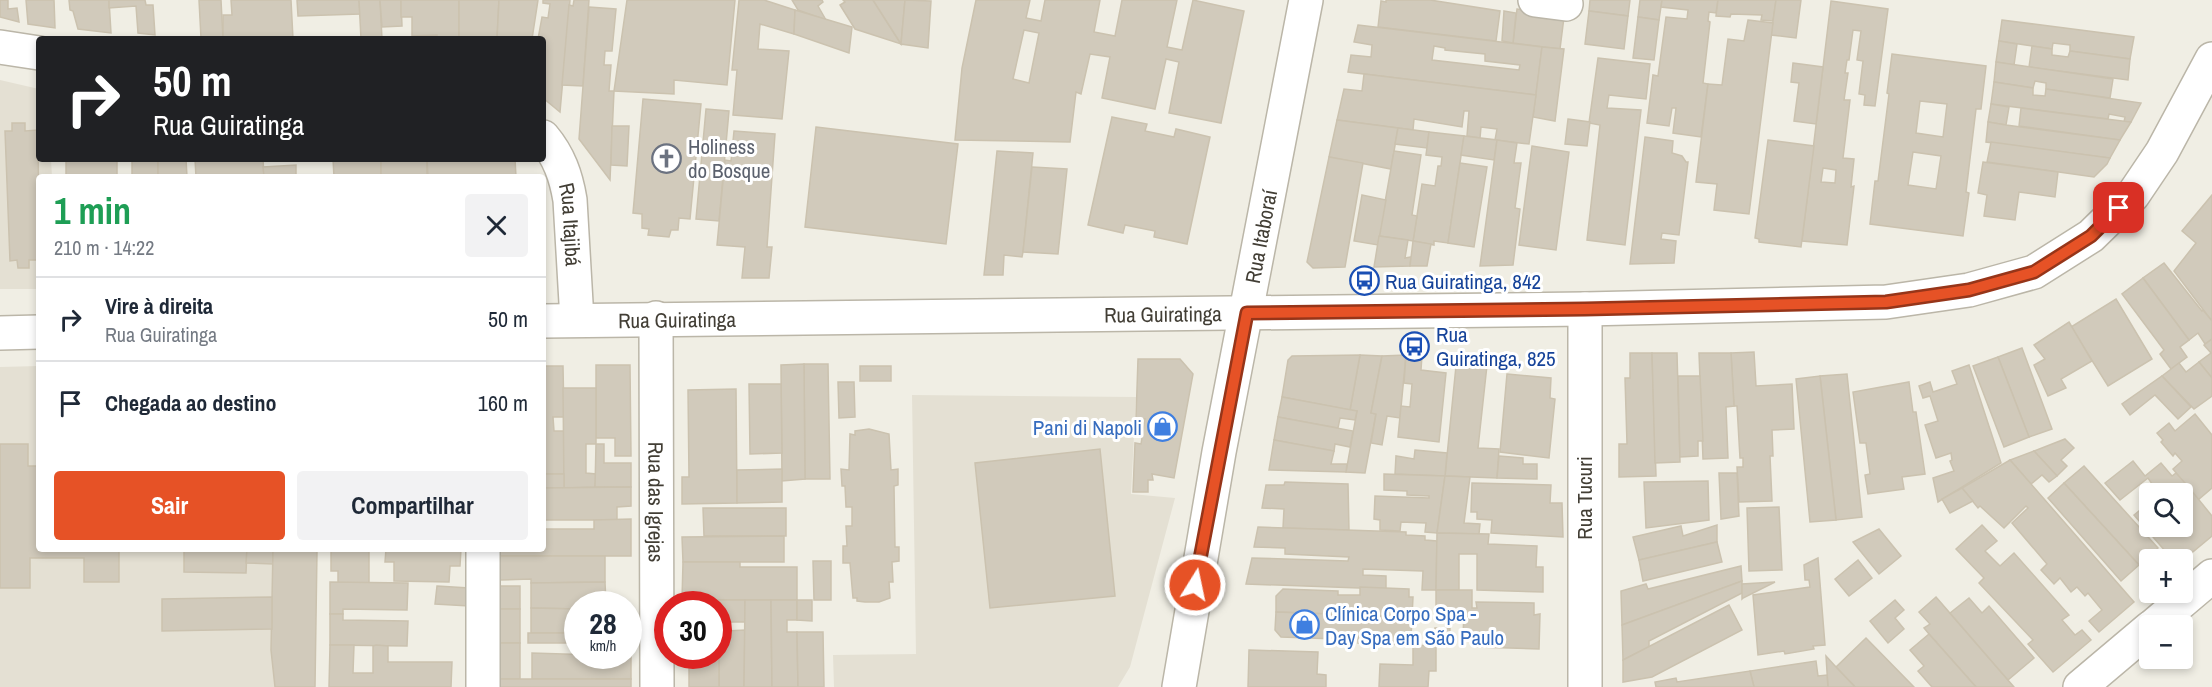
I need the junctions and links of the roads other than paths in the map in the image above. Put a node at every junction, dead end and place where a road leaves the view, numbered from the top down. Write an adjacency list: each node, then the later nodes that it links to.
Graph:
1 (1306, 0): 7 (street, Rua Itaboraí)
2 (0, 46): 3 (street)
3 (36, 52)
4 (2212, 59): 6 (street, Rua Guiratinga)
5 (546, 141): 9 (street, Rua Itajibá)
6 (1585, 309): 7 (street, Rua Guiratinga); 20 (street, Rua Tucuri)
7 (1247, 313): 8 (street, Rua Guiratinga); 19 (street, Rua Itaboraí)
8 (656, 318): 9 (street, Rua Guiratinga); 18 (street, Rua das Igrejas)
9 (577, 320): 10 (street, Rua Guiratinga)
10 (546, 321)
11 (36, 332): 12 (street)
12 (0, 333)
13 (483, 552): 17 (street)
14 (2212, 576): 15 (street)
15 (2165, 615)
16 (2139, 637): 21 (street)
17 (483, 687)
18 (657, 687)
19 (1179, 687)
20 (1585, 687)
21 (2080, 687)

